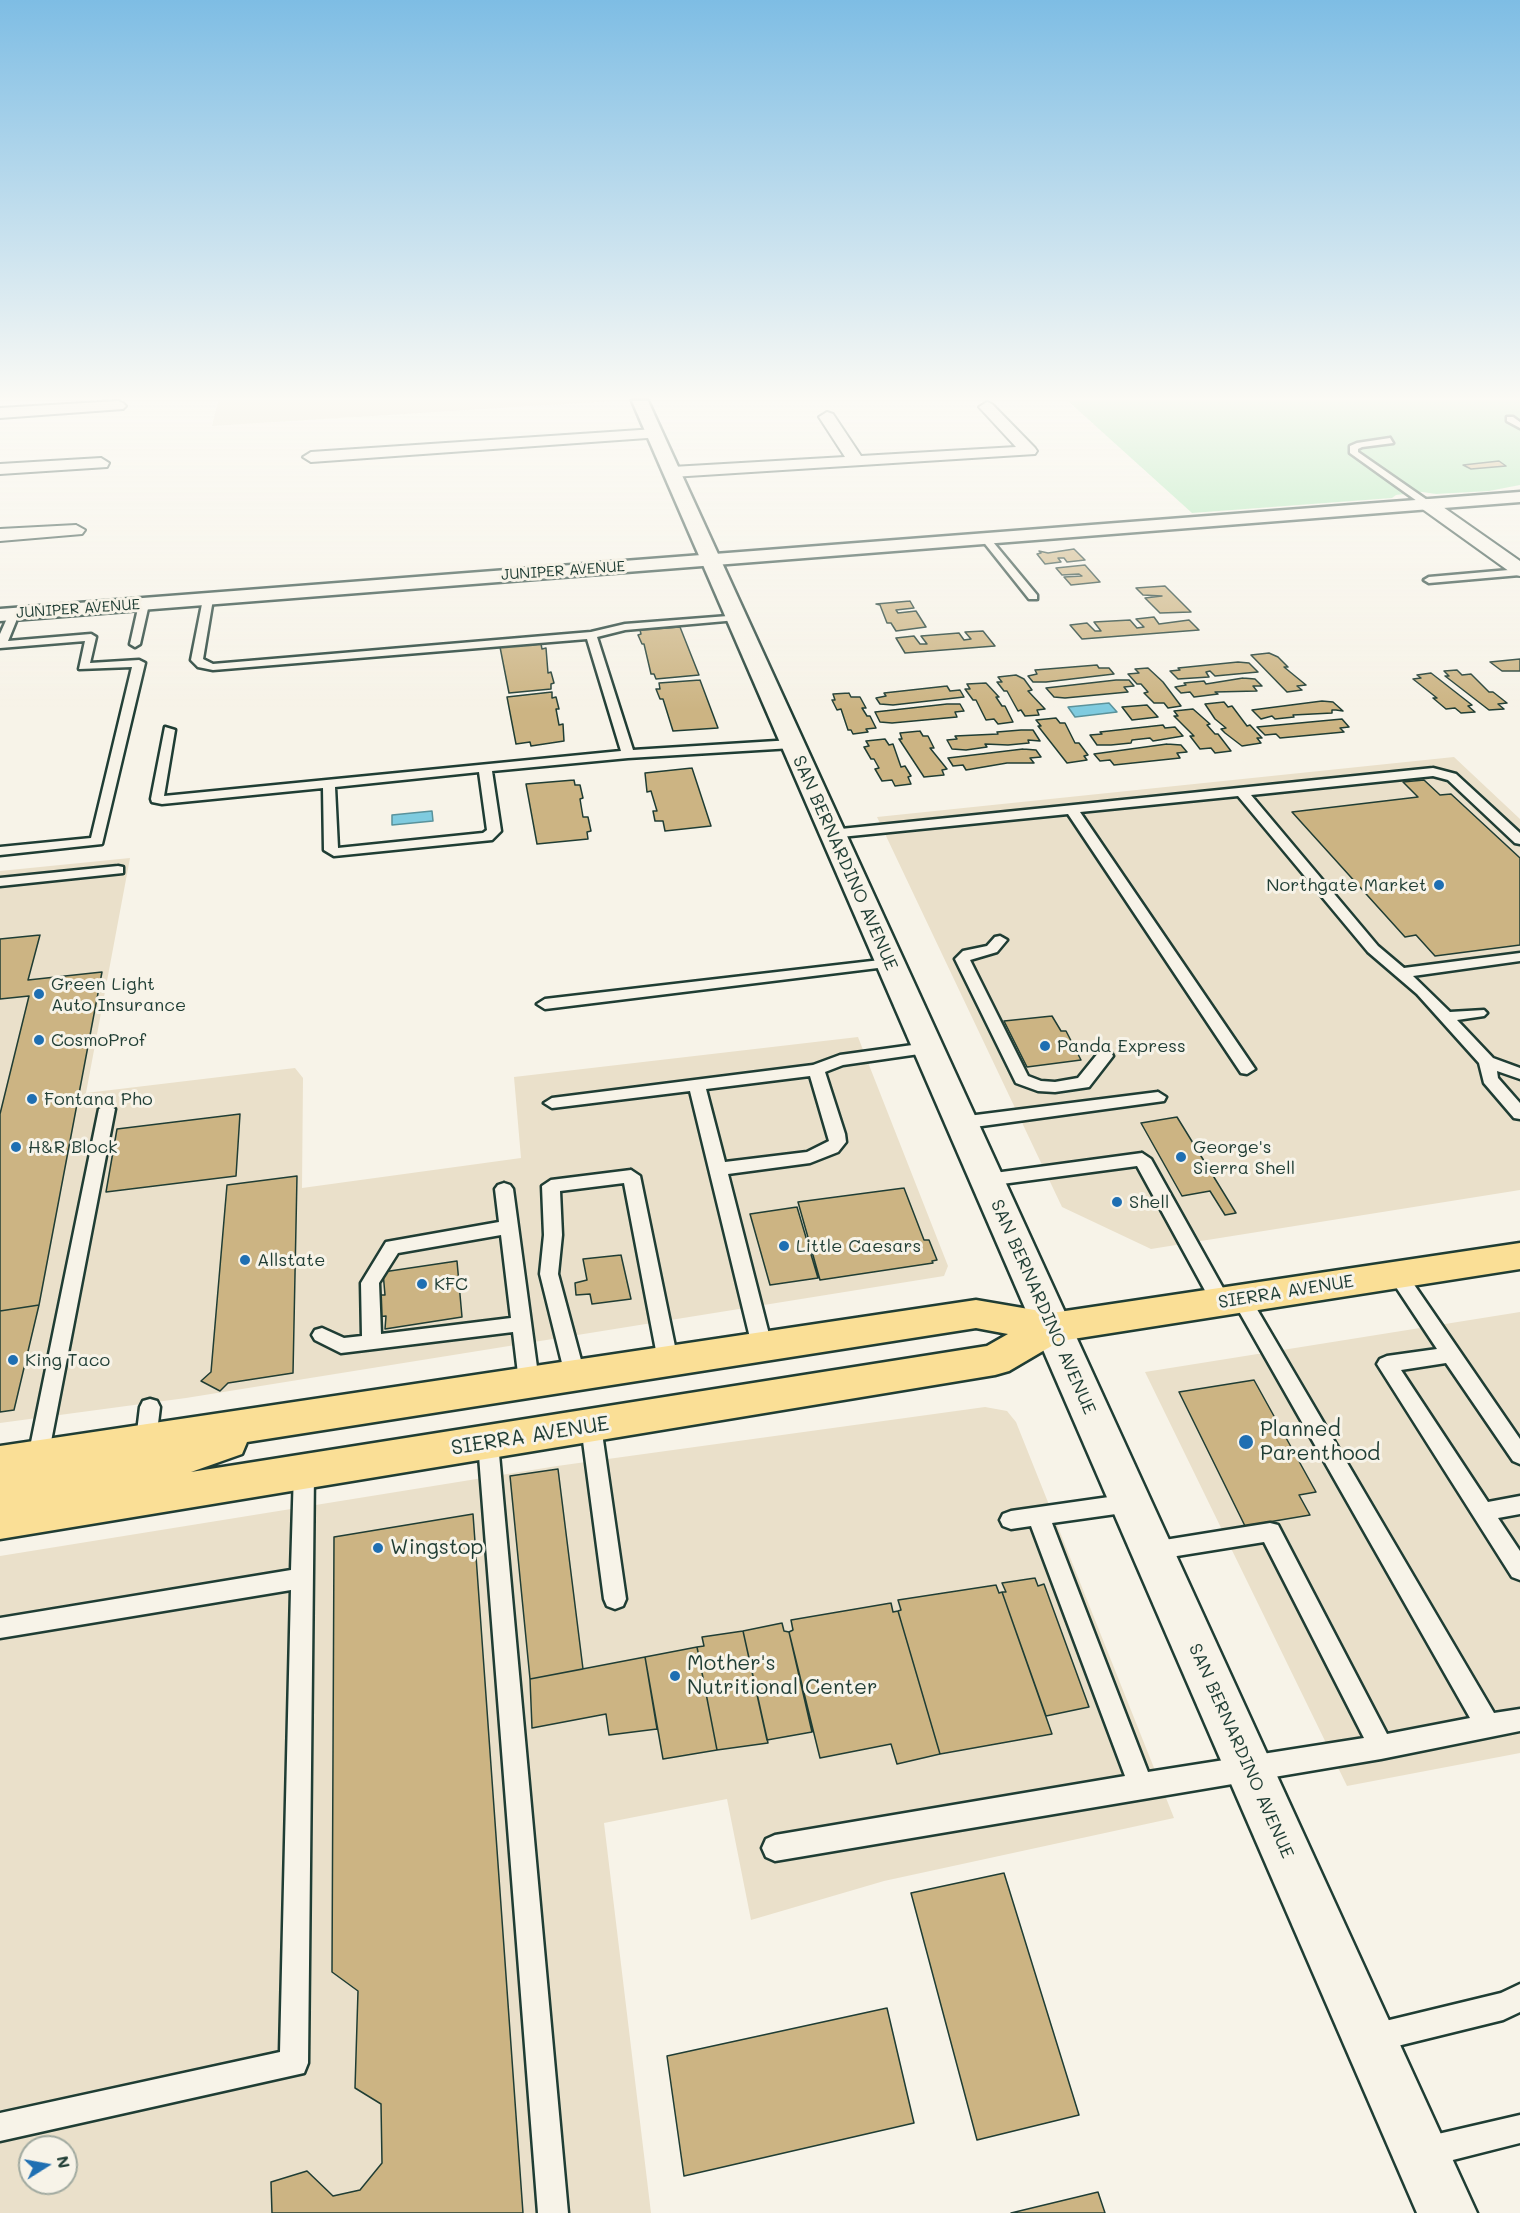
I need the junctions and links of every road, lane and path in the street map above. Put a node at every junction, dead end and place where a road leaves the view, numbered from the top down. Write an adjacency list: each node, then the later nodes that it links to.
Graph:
1 (687, 504): 7 (main road, SAN BERNARDINO AVENUE)
2 (1423, 504): 6 (main road, JUNIPER AVENUE)
3 (1427, 504): 8 (street)
4 (76, 530): 5 (street)
5 (0, 535)
6 (985, 538): 7 (main road, JUNIPER AVENUE); 10 (lane)
7 (711, 560): 11 (main road, JUNIPER AVENUE); 14 (main road, SAN BERNARDINO AVENUE)
8 (1520, 571): 9 (lane)
9 (1429, 580)
10 (1033, 597)
11 (208, 599): 12 (main road, JUNIPER AVENUE); 15 (lane)
12 (144, 604): 13 (main road, JUNIPER AVENUE); 16 (lane)
13 (7, 614): 17 (lane)
14 (736, 617): 15 (lane); 19 (main road, SAN BERNARDINO AVENUE)
15 (591, 635): 20 (lane)
16 (135, 644)
17 (0, 645): 27 (lane)
18 (169, 730): 22 (lane)
19 (792, 744): 20 (lane); 25 (main road, SAN BERNARDINO AVENUE)
20 (628, 754): 21 (lane)
21 (486, 768): 22 (lane); 22 (lane)
22 (329, 784)
23 (1241, 791): 24 (lane); 26 (lane); 33 (lane)
24 (1071, 809): 25 (lane); 40 (lane)
25 (831, 834): 32 (main road, SAN BERNARDINO AVENUE)
26 (1520, 840)
27 (0, 851)
28 (118, 870): 29 (lane)
29 (0, 882)
30 (1000, 940): 38 (lane)
31 (1520, 957): 33 (lane)
32 (889, 963): 34 (lane); 37 (main road, SAN BERNARDINO AVENUE)
33 (1401, 973): 36 (lane)
34 (545, 1004)
35 (1479, 1013): 36 (lane)
36 (1448, 1017): 39 (lane)
37 (927, 1048): 41 (lane); 48 (main road, SAN BERNARDINO AVENUE)
38 (1105, 1056)
39 (1487, 1062): 42 (lane); 47 (lane)
40 (1247, 1069)
41 (816, 1070): 43 (lane); 49 (lane)
42 (1520, 1074)
43 (698, 1085): 45 (lane); 49 (lane)
44 (1158, 1097): 48 (lane)
45 (552, 1103)
46 (107, 1109): 69 (lane)
47 (1520, 1114)
48 (960, 1123): 50 (main road, SAN BERNARDINO AVENUE)
49 (718, 1169): 60 (lane)
50 (987, 1180): 55 (lane); 57 (main road, SAN BERNARDINO AVENUE)
51 (504, 1189): 52 (lane)
52 (509, 1227): 56 (lane); 59 (lane)
53 (1520, 1256): 54 (main road, SIERRA AVENUE)
54 (1397, 1275): 55 (main road, SIERRA AVENUE); 61 (lane)
55 (1231, 1300): 57 (main road, SIERRA AVENUE); 84 (lane)
56 (522, 1324): 59 (lane); 64 (lane)
57 (1052, 1328): 60 (main road, SIERRA AVENUE); 66 (main road, SIERRA AVENUE); 72 (main road, SAN BERNARDINO AVENUE)
58 (322, 1335): 59 (lane)
59 (372, 1344)
60 (762, 1346): 62 (main road, SIERRA AVENUE)
61 (1451, 1355): 68 (lane); 74 (lane)
62 (668, 1361): 63 (main road, SIERRA AVENUE); 63 (lane)
63 (575, 1375): 64 (main road, SIERRA AVENUE)
64 (529, 1382): 65 (main road, SIERRA AVENUE)
65 (278, 1420): 69 (main road, SIERRA AVENUE); 71 (main road)
66 (591, 1426): 67 (main road, SIERRA AVENUE); 81 (lane)
67 (488, 1443): 70 (main road, SIERRA AVENUE); 94 (lane)
68 (1520, 1455)
69 (19, 1460)
70 (304, 1471): 77 (main road, SIERRA AVENUE); 80 (lane)
71 (0, 1488)
72 (1130, 1503): 75 (lane); 78 (main road, SAN BERNARDINO AVENUE)
73 (1520, 1505): 74 (lane)
74 (1483, 1512): 79 (lane)
75 (1038, 1516): 76 (lane); 87 (lane)
76 (1011, 1520)
77 (0, 1521)
78 (1152, 1551): 85 (lane); 86 (main road, SAN BERNARDINO AVENUE)
79 (1520, 1570)
80 (302, 1578): 82 (lane); 91 (lane)
81 (615, 1599)
82 (0, 1628)
83 (1520, 1720): 84 (lane)
84 (1488, 1726): 85 (lane)
85 (1381, 1747): 86 (lane)
86 (1248, 1768): 87 (lane); 90 (main road, SAN BERNARDINO AVENUE)
87 (1141, 1785): 88 (lane)
88 (776, 1848)
89 (1520, 1998): 90 (lane)
90 (1369, 2039): 93 (main road, SAN BERNARDINO AVENUE)
91 (0, 2127)
92 (1520, 2129): 93 (lane)
93 (1420, 2153): 95 (main road, SAN BERNARDINO AVENUE)
94 (554, 2213)
95 (1447, 2213)

